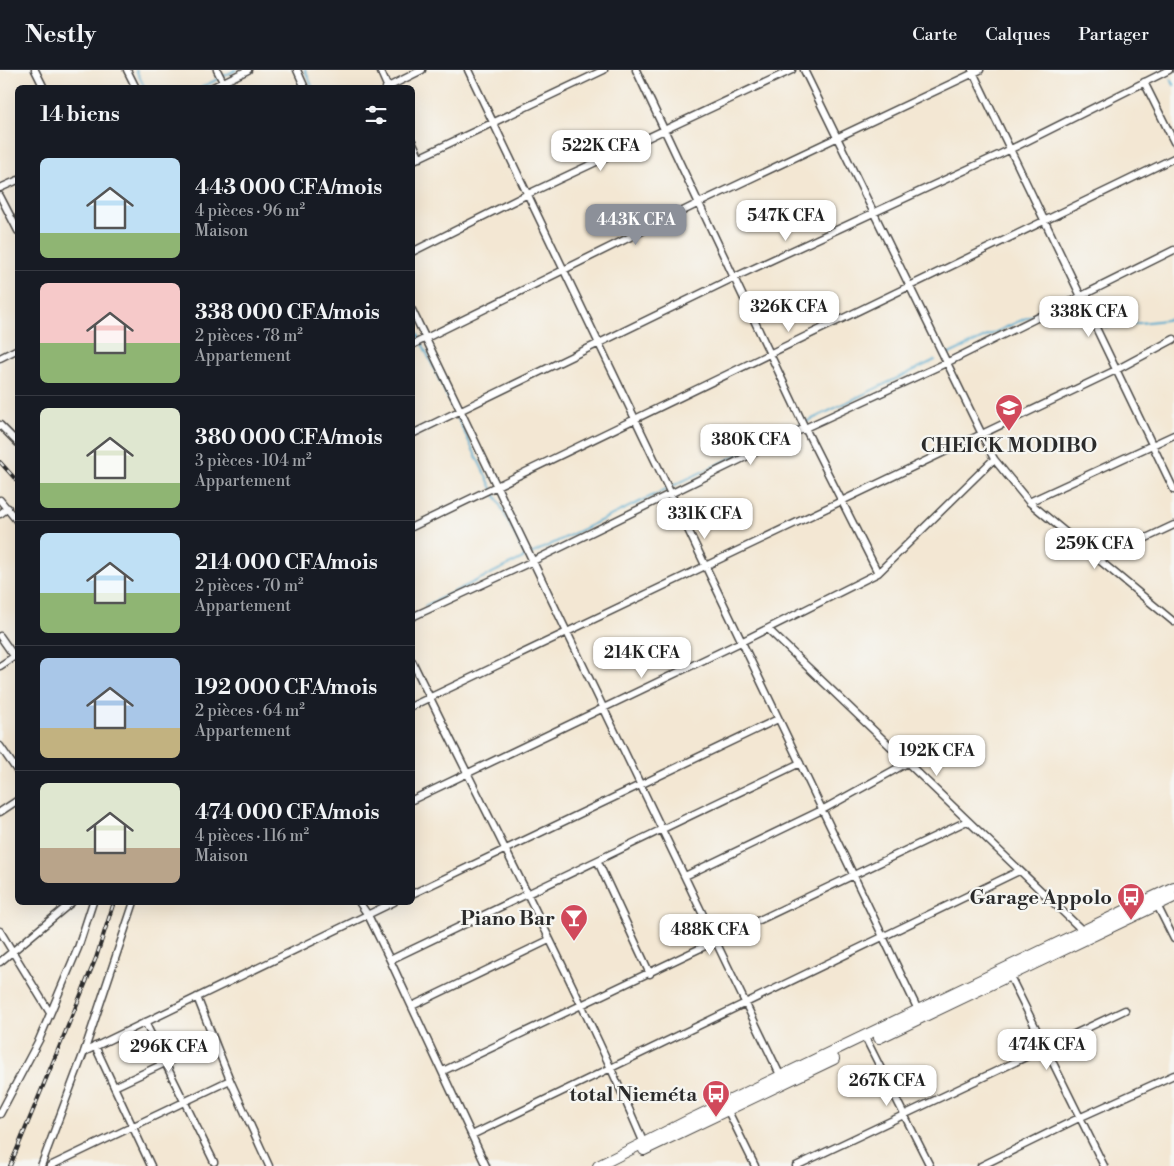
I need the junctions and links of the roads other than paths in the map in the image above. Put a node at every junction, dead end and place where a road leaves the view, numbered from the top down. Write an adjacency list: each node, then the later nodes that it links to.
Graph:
1 (35, 70): 17 (street)
2 (127, 70): 18 (street)
3 (217, 70): 19 (street)
4 (248, 70): 19 (street)
5 (297, 70): 20 (street)
6 (380, 70): 21 (street)
7 (422, 70): 22 (street)
8 (468, 70): 23 (street)
9 (604, 70): 23 (street)
10 (636, 70): 24 (street)
11 (792, 70): 24 (street)
12 (804, 70): 25 (street)
13 (1169, 70): 15 (street)
14 (975, 71): 25 (street); 28 (street)
15 (1159, 72): 16 (street)
16 (1144, 82): 26 (street); 28 (street)
17 (42, 85)
18 (134, 85)
19 (224, 85)
20 (304, 85)
21 (386, 85)
22 (391, 85)
23 (492, 122): 29 (street); 34 (street)
24 (664, 130): 34 (street); 36 (street)
25 (837, 138): 36 (street); 37 (street)
26 (1174, 142)
27 (415, 147): 29 (street)
28 (1009, 150): 37 (street); 38 (street)
29 (420, 158): 31 (street)
30 (1174, 158): 38 (street)
31 (415, 160)
32 (15, 181): 33 (street)
33 (0, 188)
34 (528, 194): 40 (street); 42 (street)
35 (0, 196): 39 (street)
36 (699, 202): 42 (street); 43 (street)
37 (873, 212): 43 (street); 44 (street)
38 (1045, 220): 44 (street); 45 (street)
39 (15, 225)
40 (415, 250)
41 (1174, 250): 45 (street)
42 (564, 271): 47 (street); 50 (street)
43 (735, 277): 50 (street); 52 (street)
44 (909, 286): 52 (street); 54 (street)
45 (1080, 297): 54 (street); 55 (street)
46 (415, 316): 47 (street)
47 (426, 339): 49 (street); 56 (street)
48 (1174, 339): 55 (street)
49 (415, 344)
50 (600, 344): 56 (street); 57 (street)
51 (15, 350): 53 (street)
52 (771, 354): 57 (street); 59 (street)
53 (0, 358)
54 (946, 363): 59 (street); 61 (street)
55 (1116, 370): 61 (street); 64 (street)
56 (461, 411): 60 (street); 66 (street)
57 (635, 419): 66 (street); 68 (street)
58 (0, 426): 63 (street)
59 (805, 428): 68 (street); 70 (street)
60 (415, 433)
61 (982, 433): 65 (street); 70 (street)
62 (1174, 435): 64 (street)
63 (15, 441)
64 (1152, 446): 67 (street); 71 (street)
65 (994, 459): 71 (street); 80 (street)
66 (498, 486): 76 (street); 78 (street)
67 (1174, 490)
68 (669, 494): 78 (street); 79 (street)
69 (0, 500): 72 (street)
70 (841, 502): 79 (street); 80 (street)
71 (1029, 502): 77 (street)
72 (8, 508): 73 (street); 74 (street)
73 (0, 514)
74 (15, 518)
75 (1174, 525): 77 (street)
76 (415, 526)
77 (1099, 560): 82 (street)
78 (533, 561): 81 (street); 84 (street)
79 (707, 567): 84 (street); 86 (street)
80 (878, 573): 83 (street)
81 (415, 616)
82 (1174, 622)
83 (768, 629): 86 (street); 97 (street)
84 (568, 632): 91 (street); 93 (street)
85 (0, 636): 87 (street)
86 (742, 642): 93 (street); 94 (street)
87 (15, 654)
88 (15, 656): 89 (street)
89 (0, 666)
90 (415, 667): 91 (street)
91 (430, 698): 92 (street); 99 (street)
92 (415, 705)
93 (604, 709): 99 (street); 100 (street)
94 (778, 719): 96 (street); 100 (street)
95 (0, 746): 98 (street)
96 (800, 763): 103 (street); 106 (street)
97 (907, 763): 103 (street); 105 (street)
98 (15, 768)
99 (467, 774): 101 (street); 107 (street)
100 (641, 784): 106 (street); 107 (street)
101 (415, 799)
102 (15, 802): 104 (street)
103 (822, 810): 110 (street); 111 (street)
104 (0, 812)
105 (967, 821): 109 (street); 110 (street)
106 (663, 829): 108 (street); 111 (street)
107 (506, 850): 113 (street); 114 (street)
108 (598, 862): 114 (street); 133 (street)
109 (1019, 871): 124 (street); 125 (street)
110 (854, 875): 125 (street); 128 (street)
111 (685, 876): 128 (street)
112 (1174, 887): 124 (main road)
113 (415, 893)
114 (529, 894): 127 (street); 130 (street)
115 (1174, 897): 121 (main road)
116 (69, 905): 129 (street)
117 (91, 905): 139 (street)
118 (133, 905): 146 (street)
119 (361, 905): 122 (street)
120 (388, 905): 122 (street)
121 (1157, 905): 124 (main road); 126 (street)
122 (368, 915): 130 (street); 134 (street)
123 (0, 932): 129 (street)
124 (1087, 935): 132 (main road)
125 (883, 936): 135 (street); 140 (street)
126 (1174, 939)
127 (549, 940): 136 (street); 137 (street)
128 (717, 941): 133 (street); 135 (street)
129 (15, 952): 131 (street); 139 (street)
130 (390, 960): 136 (street)
131 (0, 962)
132 (1008, 972): 140 (main road); 145 (street)
133 (650, 974): 137 (street)
134 (197, 997): 141 (street); 142 (street)
135 (746, 1002): 148 (street); 152 (street)
136 (412, 1006): 149 (street)
137 (580, 1006): 148 (street); 149 (street)
138 (1125, 1010): 145 (street)
139 (50, 1013): 156 (street)
140 (920, 1014): 143 (main road)
141 (146, 1022): 144 (street); 147 (street)
142 (214, 1040): 147 (street); 151 (street)
143 (867, 1040): 152 (main road); 157 (street)
144 (95, 1046): 146 (street); 153 (street)
145 (1047, 1048): 157 (street); 158 (street)
146 (84, 1052): 163 (street)
147 (165, 1063): 153 (street); 154 (street)
148 (609, 1068): 160 (street); 161 (street)
149 (443, 1071): 160 (street)
150 (1174, 1074): 158 (street)
151 (230, 1080): 154 (street); 166 (street)
152 (782, 1080): 155 (main road)
153 (114, 1087): 159 (street)
154 (184, 1102): 159 (street); 162 (street)
155 (726, 1107): 161 (main road); 170 (street)
156 (0, 1114)
157 (902, 1114): 171 (street); 172 (street)
158 (1081, 1117): 173 (street); 174 (street)
159 (133, 1126): 164 (street); 165 (street)
160 (472, 1134): 167 (street)
161 (645, 1146): 168 (main road); 169 (main road)
162 (214, 1162)
163 (40, 1166)
164 (50, 1166)
165 (151, 1166)
166 (269, 1166)
167 (486, 1166)
168 (598, 1166)
169 (612, 1166)
170 (754, 1166)
171 (796, 1166)
172 (930, 1166)
173 (981, 1166)
174 (1104, 1166)

